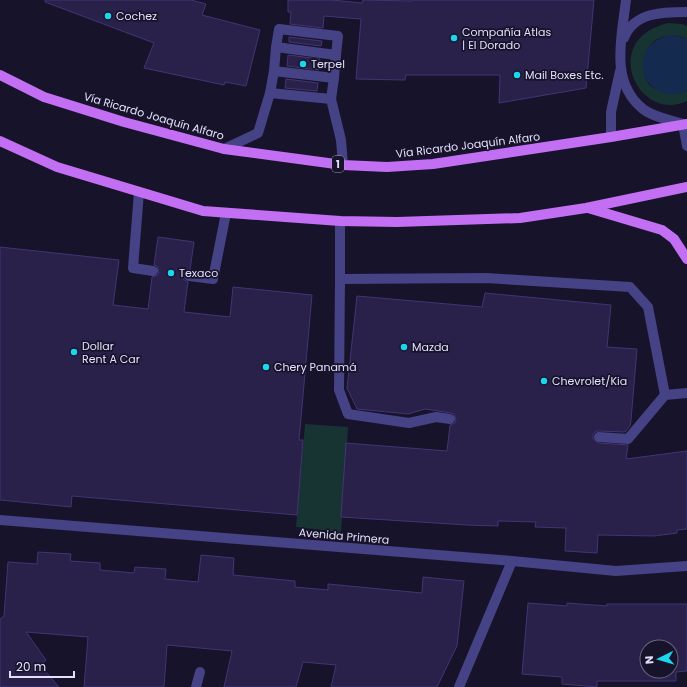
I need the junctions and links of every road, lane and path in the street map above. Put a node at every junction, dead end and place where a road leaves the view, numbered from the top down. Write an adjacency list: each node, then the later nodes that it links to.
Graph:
1 (626, 0): 3 (street)
2 (687, 12): 3 (street)
3 (621, 44): 6 (street)
4 (276, 47): 5 (street); 5 (street); 7 (street)
5 (336, 55): 9 (street)
6 (620, 67): 12 (street); 13 (street)
7 (274, 72): 9 (street); 10 (street)
8 (0, 75): 16 (main road, Vía Ricardo Joaquín Alfaro / 1)
9 (334, 78): 11 (street)
10 (270, 93): 11 (street); 16 (street)
11 (331, 99): 17 (street)
12 (686, 123): 13 (main road, Vía Ricardo Joaquín Alfaro / 1); 15 (street)
13 (610, 138): 17 (main road, Vía Ricardo Joaquín Alfaro / 1)
14 (0, 141): 19 (main road)
15 (687, 146)
16 (224, 149): 17 (main road, Vía Ricardo Joaquín Alfaro / 1)
17 (343, 165)
18 (687, 187): 20 (main road)
19 (139, 192): 21 (main road); 24 (street)
20 (586, 208): 22 (main road); 23 (main road)
21 (226, 213): 22 (main road); 25 (street)
22 (340, 221): 26 (street)
23 (687, 259)
24 (153, 271)
25 (189, 276)
26 (340, 279): 28 (street); 29 (street)
27 (687, 393): 28 (street)
28 (665, 395): 30 (street)
29 (450, 419)
30 (599, 437)
31 (0, 520): 32 (street, Avenida Primera)
32 (512, 561): 33 (street, Avenida Primera); 36 (street)
33 (687, 566)
34 (200, 672): 35 (street)
35 (196, 687)
36 (459, 687)

